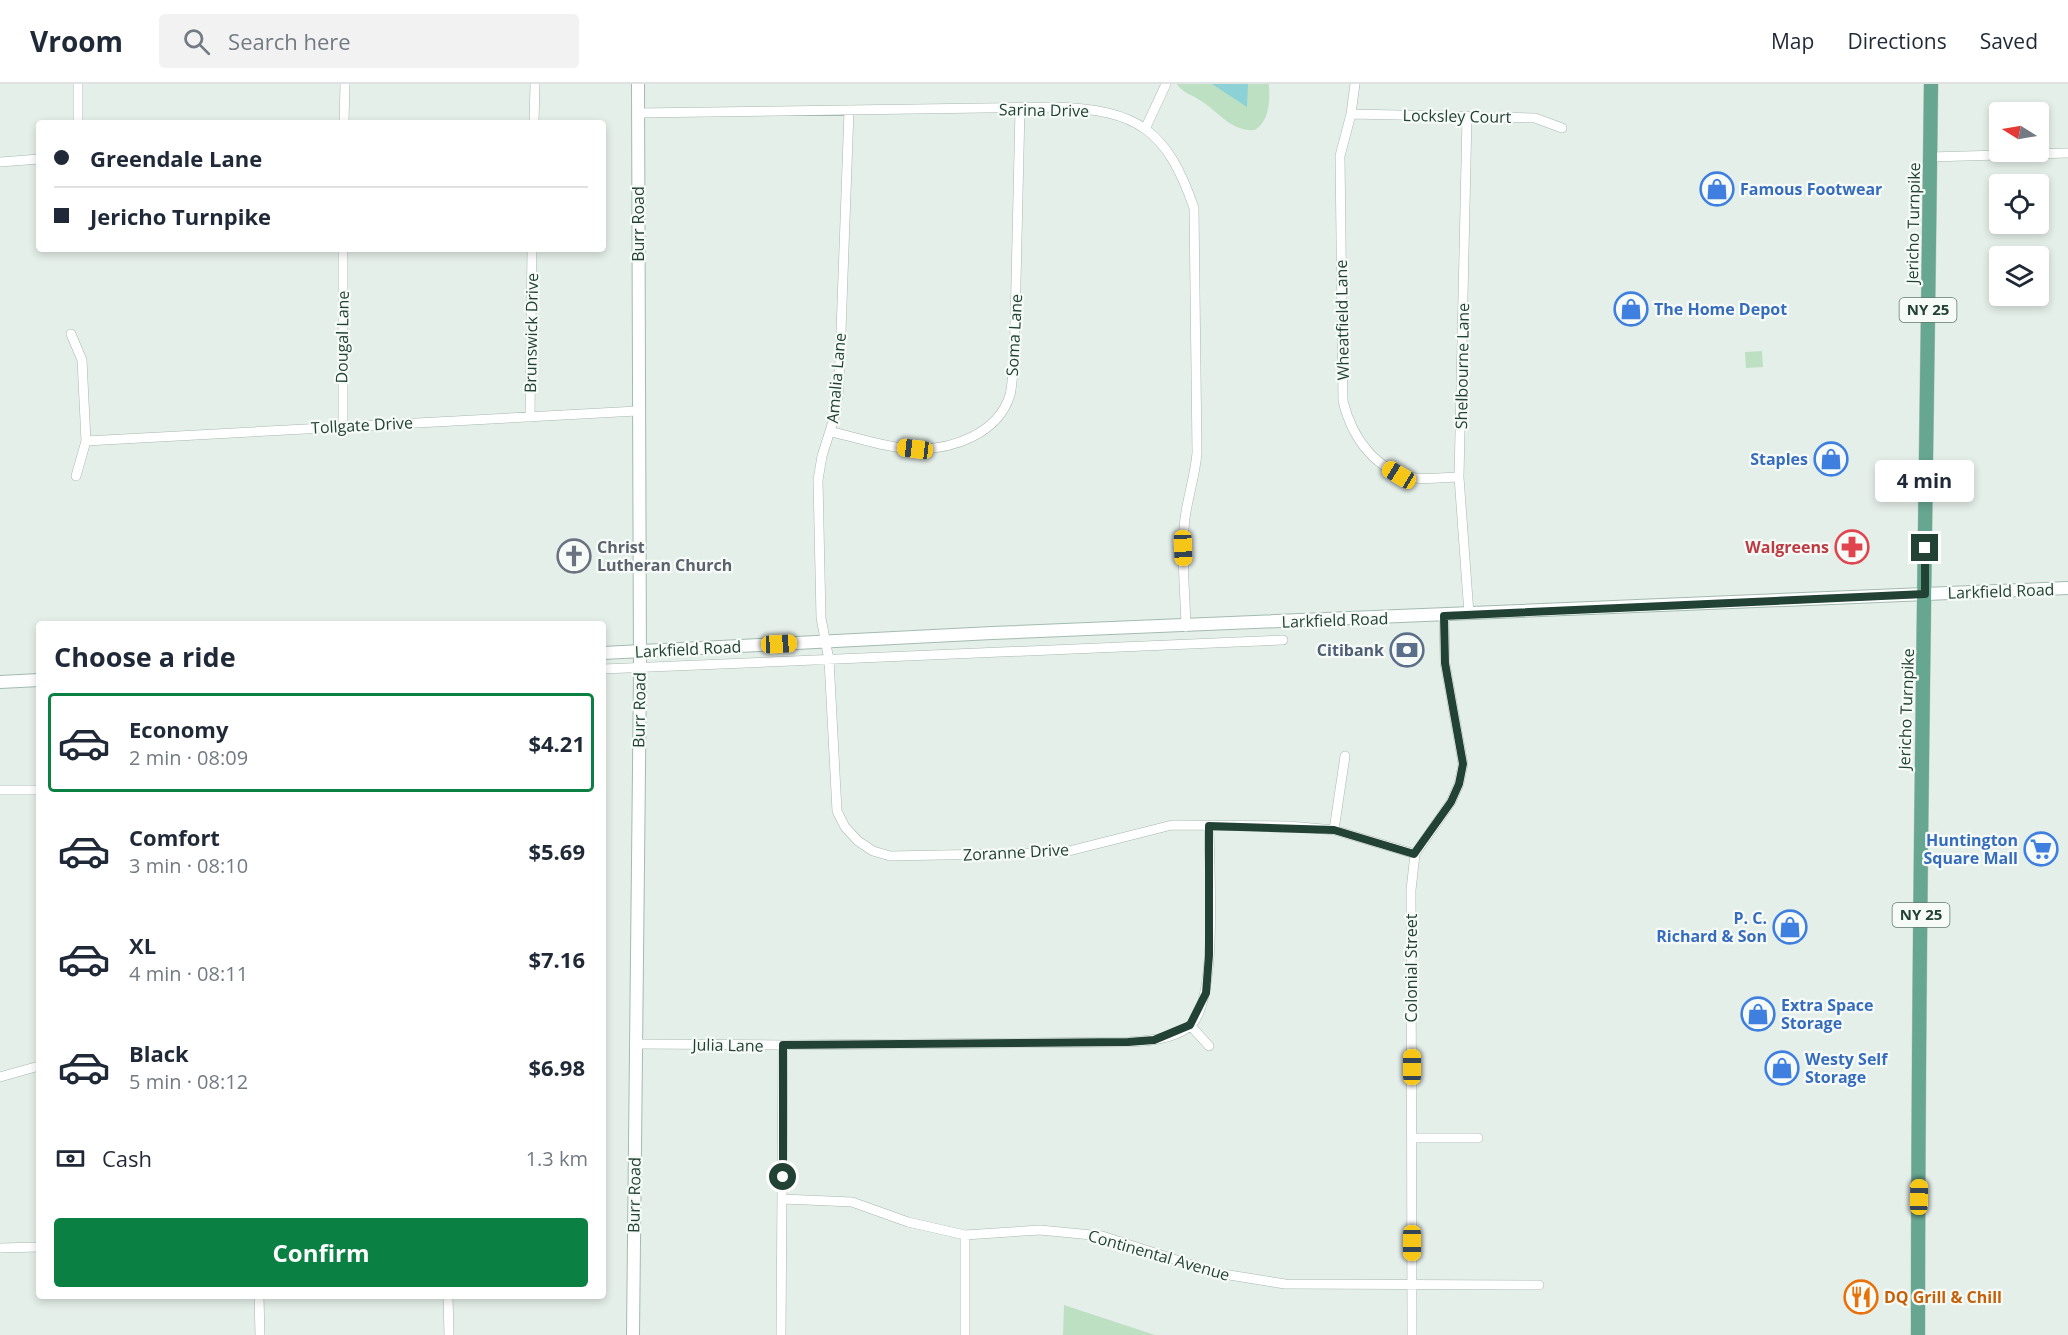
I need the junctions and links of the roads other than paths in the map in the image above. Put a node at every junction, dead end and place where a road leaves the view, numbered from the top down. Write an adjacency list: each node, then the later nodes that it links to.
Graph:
1 (78, 84): 13 (street)
2 (345, 84): 14 (street)
3 (535, 84): 15 (street)
4 (638, 84): 10 (main road, Burr Road)
5 (1166, 84): 16 (street)
6 (1354, 84): 11 (street, Wheatfield Lane)
7 (1931, 84): 19 (main road, Jericho Turnpike / NY 25)
8 (1020, 109): 9 (street, Sarina Drive); 16 (street, Sarina Drive); 28 (street, Soma Lane)
9 (849, 111): 10 (street, Sarina Drive); 28 (street, Amalia Lane)
10 (638, 113): 25 (main road, Burr Road)
11 (1351, 114): 12 (street, Locksley Court); 31 (street, Wheatfield Lane)
12 (1467, 117): 17 (street, Locksley Court); 31 (street, Shelbourne Lane)
13 (78, 120)
14 (344, 120)
15 (534, 120)
16 (1146, 127): 36 (street, Sarina Drive)
17 (1562, 128)
18 (2068, 153): 19 (street)
19 (1930, 158): 33 (main road, Jericho Turnpike / NY 25)
20 (36, 159): 21 (street)
21 (0, 162)
22 (343, 252): 27 (street, Dougal Lane)
23 (532, 252): 26 (street, Brunswick Drive)
24 (71, 334): 29 (street)
25 (637, 411): 26 (street, Tollgate Drive); 39 (main road, Burr Road)
26 (530, 417): 27 (street, Tollgate Drive)
27 (343, 426): 29 (street, Tollgate Drive)
28 (832, 432): 38 (street, Amalia Lane)
29 (86, 441): 30 (street)
30 (76, 476)
31 (1459, 477): 34 (street, Shelbourne Lane)
32 (2068, 588): 33 (main road, Larkfield Road)
33 (1925, 594): 34 (main road, Larkfield Road); 74 (main road, Jericho Turnpike / NY 25)
34 (1469, 614): 35 (main road, Larkfield Road)
35 (1444, 616): 36 (main road, Larkfield Road); 51 (street)
36 (1186, 627): 38 (main road, Larkfield Road)
37 (1283, 640): 41 (street, Larkfield Road)
38 (825, 642): 39 (main road, Larkfield Road); 41 (street, Zoranne Drive)
39 (640, 651): 40 (main road, Larkfield Road); 42 (main road, Burr Road)
40 (606, 653)
41 (829, 660): 42 (street, Larkfield Road); 49 (street, Zoranne Drive)
42 (640, 667): 43 (street, Larkfield Road); 53 (main road, Burr Road)
43 (606, 669)
44 (36, 680): 45 (main road)
45 (0, 682)
46 (1346, 756): 50 (street)
47 (0, 790): 48 (street)
48 (36, 790)
49 (1209, 826): 50 (street, Zoranne Drive); 52 (street)
50 (1334, 830): 51 (street, Zoranne Drive)
51 (1414, 854): 58 (street, Colonial Street)
52 (1190, 1025): 54 (street, Julia Lane); 55 (street)
53 (635, 1044): 54 (street, Julia Lane); 70 (main road, Burr Road)
54 (783, 1045): 60 (street)
55 (1209, 1046)
56 (36, 1067): 57 (street)
57 (0, 1077)
58 (1412, 1138): 59 (street); 64 (street, Colonial Street)
59 (1478, 1138)
60 (783, 1199): 61 (street, Continental Avenue); 71 (street)
61 (965, 1235): 64 (street, Continental Avenue); 72 (street)
62 (36, 1247): 63 (street)
63 (0, 1248)
64 (1412, 1285): 65 (street, Continental Avenue); 73 (street, Colonial Street)
65 (1539, 1285)
66 (259, 1299): 68 (street)
67 (448, 1299): 69 (street)
68 (260, 1335)
69 (449, 1335)
70 (633, 1335)
71 (781, 1335)
72 (965, 1335)
73 (1412, 1335)
74 (1918, 1335)

